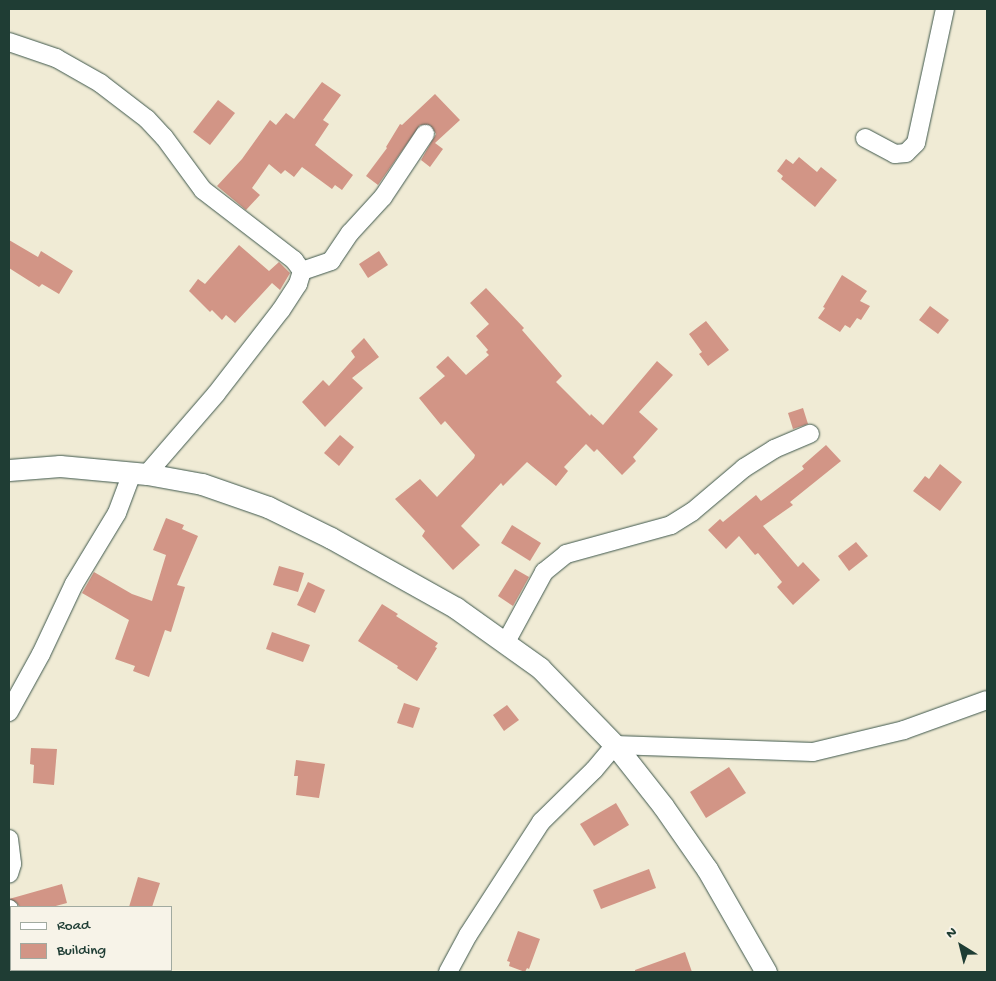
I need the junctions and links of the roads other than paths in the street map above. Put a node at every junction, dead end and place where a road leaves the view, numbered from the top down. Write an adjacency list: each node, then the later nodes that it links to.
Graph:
1 (945, 9): 4 (street)
2 (9, 42): 5 (street)
3 (425, 134): 5 (street)
4 (866, 138)
5 (302, 271): 8 (street)
6 (810, 434): 9 (street)
7 (9, 470): 8 (street)
8 (140, 474): 9 (street); 11 (street)
9 (506, 642): 12 (street)
10 (987, 700): 12 (street)
11 (9, 712)
12 (615, 745): 15 (street); 16 (street)
13 (9, 839): 14 (street)
14 (9, 874)
15 (448, 972)
16 (766, 972)

